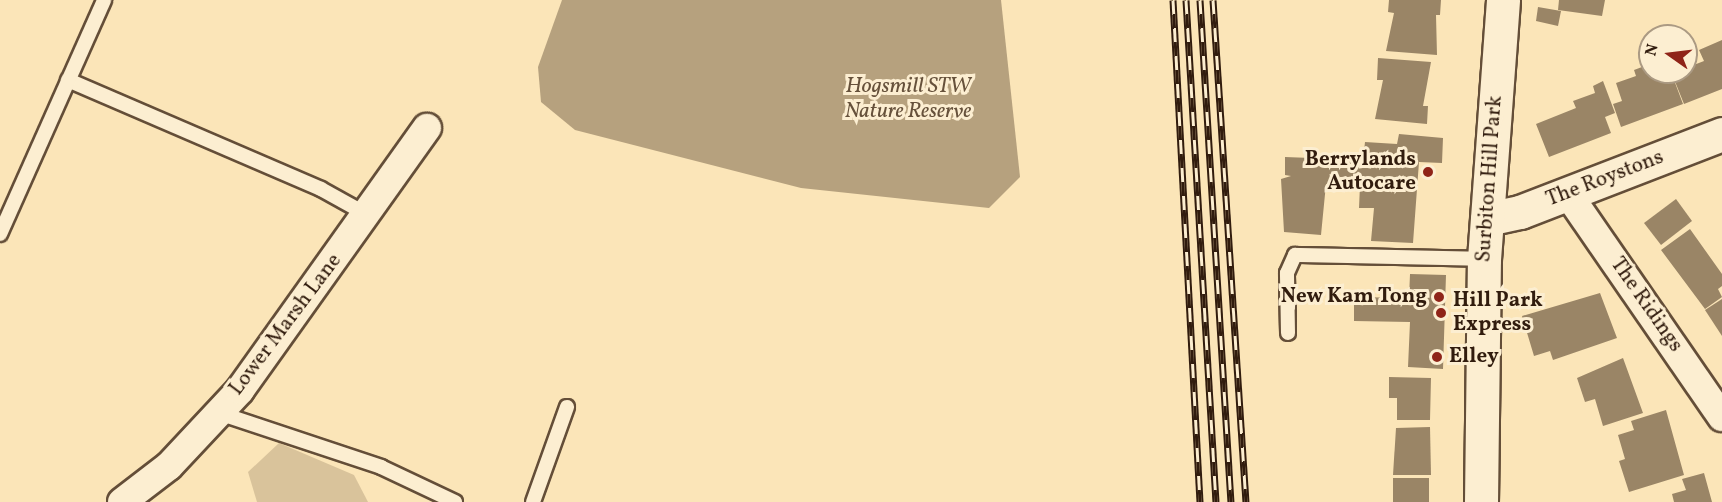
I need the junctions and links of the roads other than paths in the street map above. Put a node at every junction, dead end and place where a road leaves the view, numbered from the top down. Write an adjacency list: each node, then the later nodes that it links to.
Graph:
1 (104, 0): 3 (lane)
2 (1503, 0): 8 (street, Surbiton Hill Park)
3 (68, 80): 7 (lane); 9 (lane)
4 (427, 128): 7 (street, Lower Marsh Lane)
5 (1722, 134): 6 (street, The Roystons)
6 (1568, 194): 8 (street, The Roystons); 14 (street, The Ridings)
7 (368, 215): 13 (street, Lower Marsh Lane)
8 (1487, 219): 10 (street, Surbiton Hill Park)
9 (0, 234)
10 (1484, 259): 11 (lane); 18 (street, Surbiton Hill Park)
11 (1288, 333)
12 (567, 406): 17 (lane)
13 (219, 413): 15 (street, Lower Marsh Lane); 16 (lane)
14 (1722, 417)
15 (122, 502)
16 (455, 502)
17 (533, 502)
18 (1481, 502)

